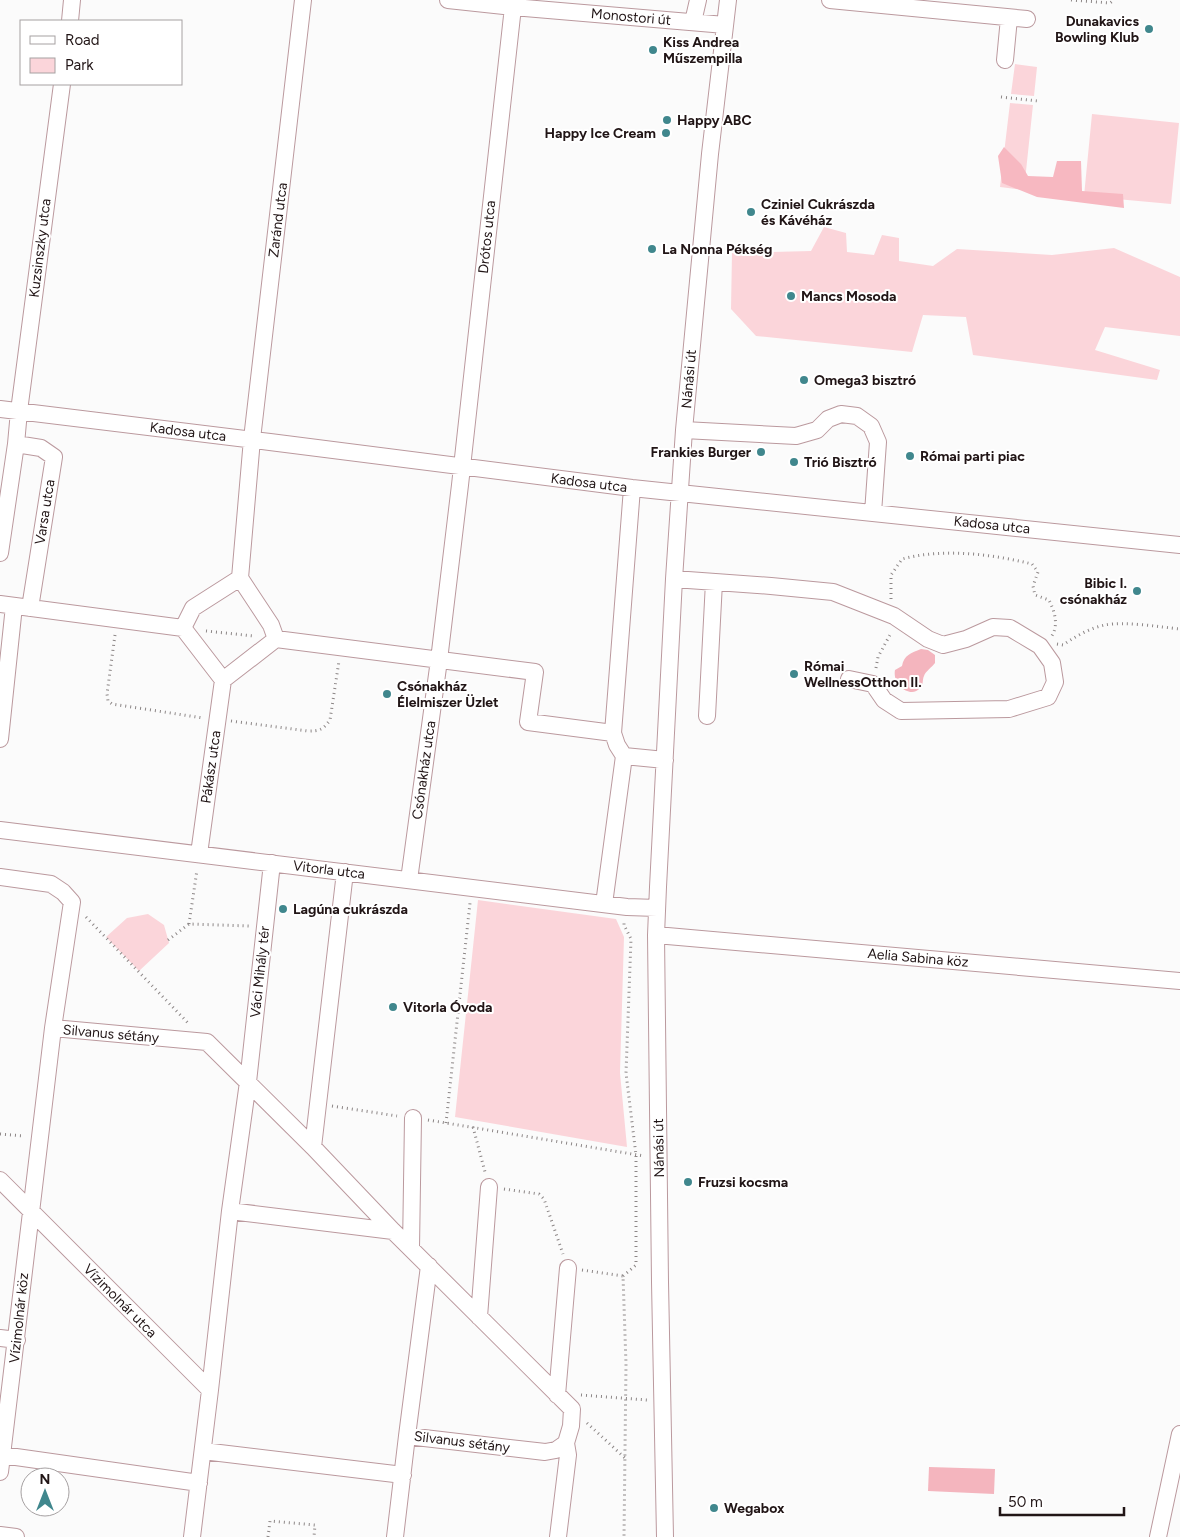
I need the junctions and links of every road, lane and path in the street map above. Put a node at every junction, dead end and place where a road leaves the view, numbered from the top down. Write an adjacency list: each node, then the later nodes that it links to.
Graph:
1 (72, 0): 12 (street)
2 (303, 0): 22 (street, Zaránd utca)
3 (448, 0): 9 (street, Monostori út)
4 (698, 0): 13 (street)
5 (728, 0): 14 (street, Nánási út)
6 (830, 0): 10 (street)
7 (1071, 0): 8 (path)
8 (1114, 0)
9 (513, 8): 13 (street, Monostori út); 24 (street, Drótos utca)
10 (1009, 18): 11 (street); 15 (street)
11 (1027, 19)
12 (70, 20)
13 (693, 22): 14 (street, Monostori út)
14 (725, 25): 21 (street, Nánási út)
15 (1005, 60)
16 (62, 85): 20 (street, Kuzsinszky utca)
17 (1001, 97): 18 (path)
18 (1038, 101)
19 (0, 409): 20 (street, Kadosa utca)
20 (19, 411): 22 (street, Kadosa utca); 23 (street)
21 (684, 430): 26 (street, Nánási út); 27 (street)
22 (252, 439): 24 (street, Kadosa utca); 30 (street)
23 (16, 444): 29 (street); 33 (street, Varsa utca)
24 (462, 467): 25 (street, Kadosa utca); 39 (street, Csónakház utca)
25 (632, 488): 26 (street, Kadosa utca); 44 (street)
26 (681, 492): 27 (street, Kadosa utca); 31 (street, Nánási út)
27 (873, 513): 28 (street, Kadosa utca)
28 (1180, 545)
29 (0, 552)
30 (240, 578): 35 (street); 37 (street)
31 (674, 579): 32 (street); 47 (street, Nánási út)
32 (714, 582): 34 (street); 43 (street)
33 (14, 606): 35 (street); 45 (street, Varsa utca)
34 (892, 616): 38 (street); 38 (path); 42 (path)
35 (183, 628): 37 (path); 41 (street)
36 (1180, 629): 38 (path)
37 (276, 639): 39 (street); 41 (street)
38 (1044, 646): 42 (street)
39 (439, 660): 44 (street); 53 (street, Csónakház utca)
40 (849, 678): 42 (street)
41 (223, 680): 49 (street, Pákász utca)
42 (873, 684)
43 (707, 716)
44 (613, 732): 46 (street)
45 (0, 739)
46 (624, 756): 47 (street); 56 (street)
47 (665, 760): 58 (street, Nánási út)
48 (0, 830): 49 (street, Vitorla utca)
49 (199, 854): 50 (street, Vitorla utca); 59 (path)
50 (272, 863): 51 (street, Vitorla utca); 60 (street, Váci Mihály tér)
51 (345, 872): 53 (street, Vitorla utca); 67 (street)
52 (0, 877): 55 (street)
53 (409, 880): 54 (street, Vitorla utca)
54 (472, 888): 56 (street, Vitorla utca); 69 (path)
55 (72, 902): 64 (street, Silvanus sétány); 65 (path)
56 (604, 904): 57 (street, Vitorla utca)
57 (627, 907): 58 (street, Vitorla utca); 73 (path)
58 (657, 908): 61 (street, Nánási út)
59 (189, 924): 60 (path); 62 (path)
60 (265, 926): 66 (street, Váci Mihály tér)
61 (656, 935): 63 (street, Aelia Sabina köz); 74 (street, Nánási út)
62 (168, 940)
63 (1180, 981)
64 (54, 1028): 65 (street, Silvanus sétány); 71 (street)
65 (207, 1042): 66 (street)
66 (248, 1082): 72 (street); 77 (street)
67 (319, 1104): 68 (path); 72 (street)
68 (413, 1118): 69 (path); 80 (street)
69 (446, 1123): 73 (path)
70 (0, 1134): 71 (path)
71 (40, 1138): 78 (street)
72 (313, 1148): 79 (street)
73 (636, 1155): 74 (path); 83 (path)
74 (659, 1158): 88 (street, Nánási út)
75 (0, 1180): 78 (street, Vízimolnár utca)
76 (489, 1187): 84 (street)
77 (230, 1210): 79 (street); 87 (street)
78 (31, 1211): 86 (street, Vízimolnár köz); 87 (street, Vízimolnár utca)
79 (393, 1231): 80 (street)
80 (410, 1248): 81 (street)
81 (429, 1266): 84 (street); 91 (street, Silvanus sétány)
82 (568, 1268): 89 (street)
83 (623, 1276)
84 (479, 1317): 89 (street)
85 (0, 1338): 86 (street)
86 (17, 1340): 94 (street, Vízimolnár köz)
87 (210, 1390): 93 (street)
88 (663, 1401): 89 (path); 106 (street, Nánási út)
89 (565, 1402): 92 (street); 95 (path)
90 (1180, 1434): 107 (street)
91 (407, 1436): 92 (street, Silvanus sétány); 97 (street)
92 (566, 1443): 105 (street)
93 (203, 1451): 97 (street); 98 (street)
94 (2, 1455): 96 (street, Vízimolnár köz); 98 (street)
95 (626, 1459)
96 (0, 1472)
97 (402, 1475): 104 (street)
98 (199, 1483): 101 (street)
99 (0, 1535): 100 (street)
100 (16, 1537)
101 (192, 1537)
102 (268, 1537): 103 (path)
103 (314, 1537)
104 (396, 1537)
105 (558, 1537)
106 (666, 1537)
107 (1158, 1537)

